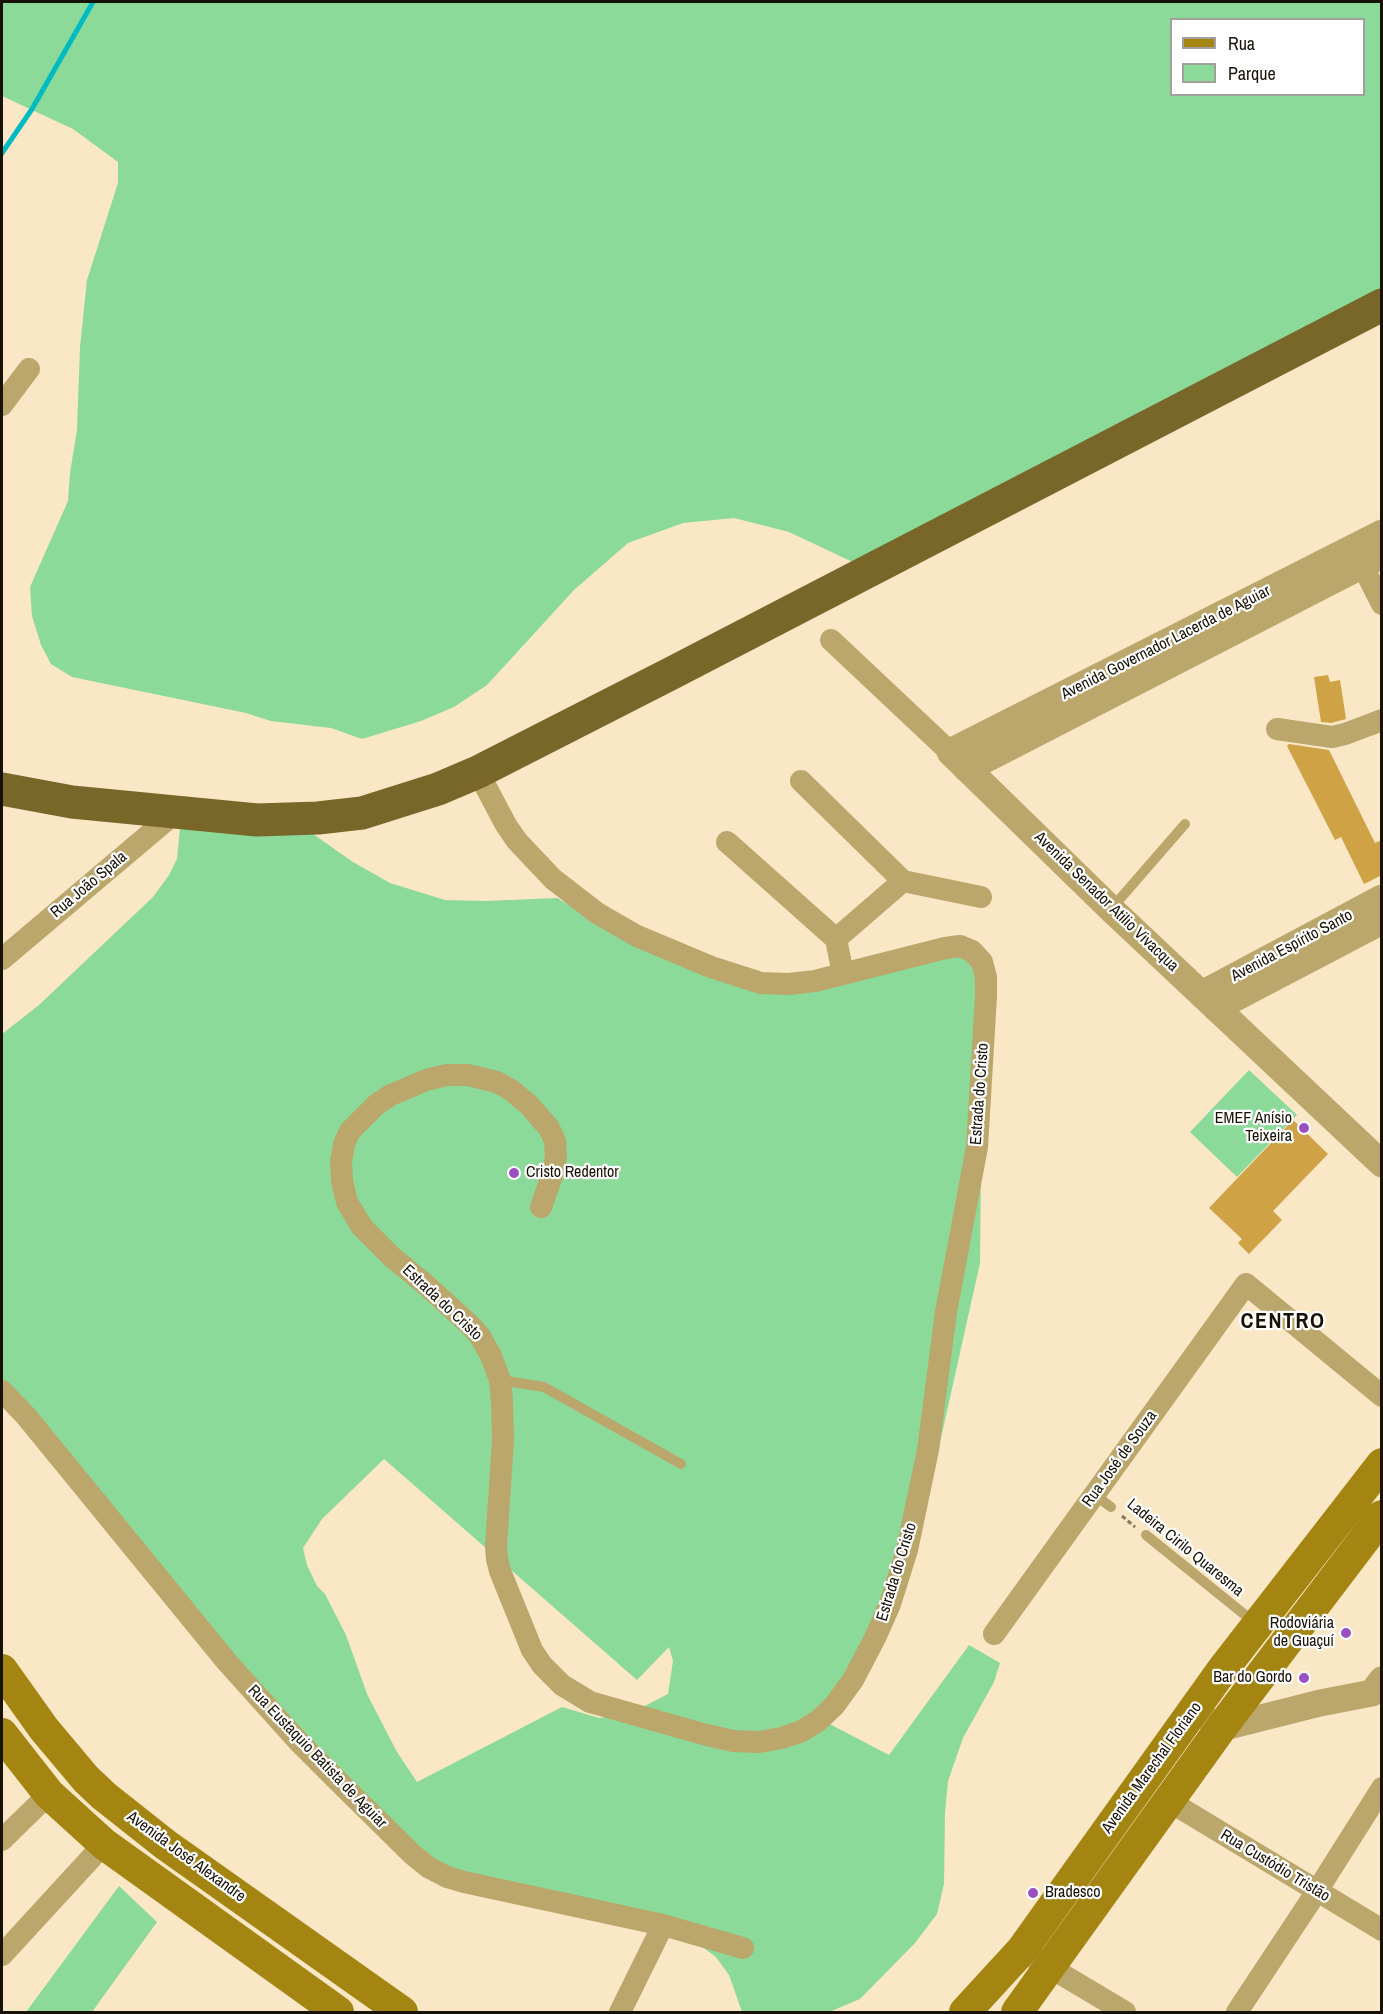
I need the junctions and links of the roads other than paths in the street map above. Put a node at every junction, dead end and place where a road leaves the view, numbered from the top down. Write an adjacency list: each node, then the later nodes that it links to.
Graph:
1 (1382, 305): 11 (highway)
2 (30, 369): 3 (street)
3 (2, 405)
4 (1382, 533): 5 (street, Avenida Governador Lacerda de Aguiar)
5 (1366, 556): 6 (street); 10 (street, Avenida Governador Lacerda de Aguiar)
6 (1382, 604)
7 (831, 640): 10 (street, Avenida Senador Atilio Vivacqua)
8 (1382, 720): 9 (street)
9 (1276, 729)
10 (959, 760): 20 (street, Avenida Senador Atilio Vivacqua)
11 (478, 772): 14 (highway); 24 (street, Estrada do Cristo)
12 (801, 781): 17 (street)
13 (2, 789): 14 (highway)
14 (176, 812): 23 (street, Rua João Spala)
15 (1185, 824): 20 (lane)
16 (727, 842): 22 (street)
17 (903, 881): 18 (street); 22 (street)
18 (981, 897)
19 (1382, 898): 25 (street, Avenida Espírito Santo)
20 (1112, 909): 25 (street, Avenida Senador Atilio Vivacqua)
21 (1382, 921): 25 (street, Avenida Espírito Santo)
22 (836, 939): 24 (street)
23 (2, 958)
24 (843, 974): 28 (street, Estrada do Cristo)
25 (1209, 1001): 26 (street, Avenida Senador Atilio Vivacqua)
26 (1382, 1164)
27 (541, 1207): 28 (street, Estrada do Cristo)
28 (500, 1380): 31 (lane)
29 (2, 1391): 49 (street, Rua Eustaquio Batista de Aguiar)
30 (1382, 1396): 37 (street, Rua José de Souza)
31 (681, 1464)
32 (1382, 1464): 33 (main road, Avenida Marechal Floriano)
33 (1352, 1501): 34 (street); 36 (main road, Avenida Marechal Floriano)
34 (1380, 1523): 41 (main road, Avenida Marechal Floriano)
35 (1146, 1535): 36 (lane, Ladeira Cirilo Quaresma)
36 (1257, 1625): 40 (main road, Avenida Marechal Floriano)
37 (994, 1634)
38 (2, 1670): 55 (main road, Avenida José Alexandre)
39 (1378, 1691): 41 (street)
40 (1193, 1710): 41 (street); 52 (main road, Avenida Marechal Floriano)
41 (1221, 1728): 45 (main road, Avenida Marechal Floriano)
42 (2, 1736): 44 (main road)
43 (1382, 1788): 48 (street)
44 (49, 1794): 46 (street); 47 (main road)
45 (1170, 1801): 48 (street, Rua Custódio Tristão); 54 (main road, Avenida Marechal Floriano)
46 (2, 1840)
47 (104, 1844): 53 (street); 56 (main road)
48 (1317, 1891): 50 (street, Rua Custódio Tristão); 62 (street)
49 (663, 1925): 51 (street, Rua Eustaquio Batista de Aguiar); 58 (street)
50 (1382, 1930)
51 (744, 1948)
52 (1022, 1950): 54 (street); 59 (main road, Avenida Marechal Floriano)
53 (2, 1955)
54 (1050, 1967): 60 (main road, Avenida Marechal Floriano); 61 (street)
55 (360, 1983): 56 (main road); 57 (main road, Avenida José Alexandre)
56 (339, 2013)
57 (402, 2013)
58 (620, 2013)
59 (965, 2013)
60 (1017, 2013)
61 (1125, 2013)
62 (1237, 2013)

